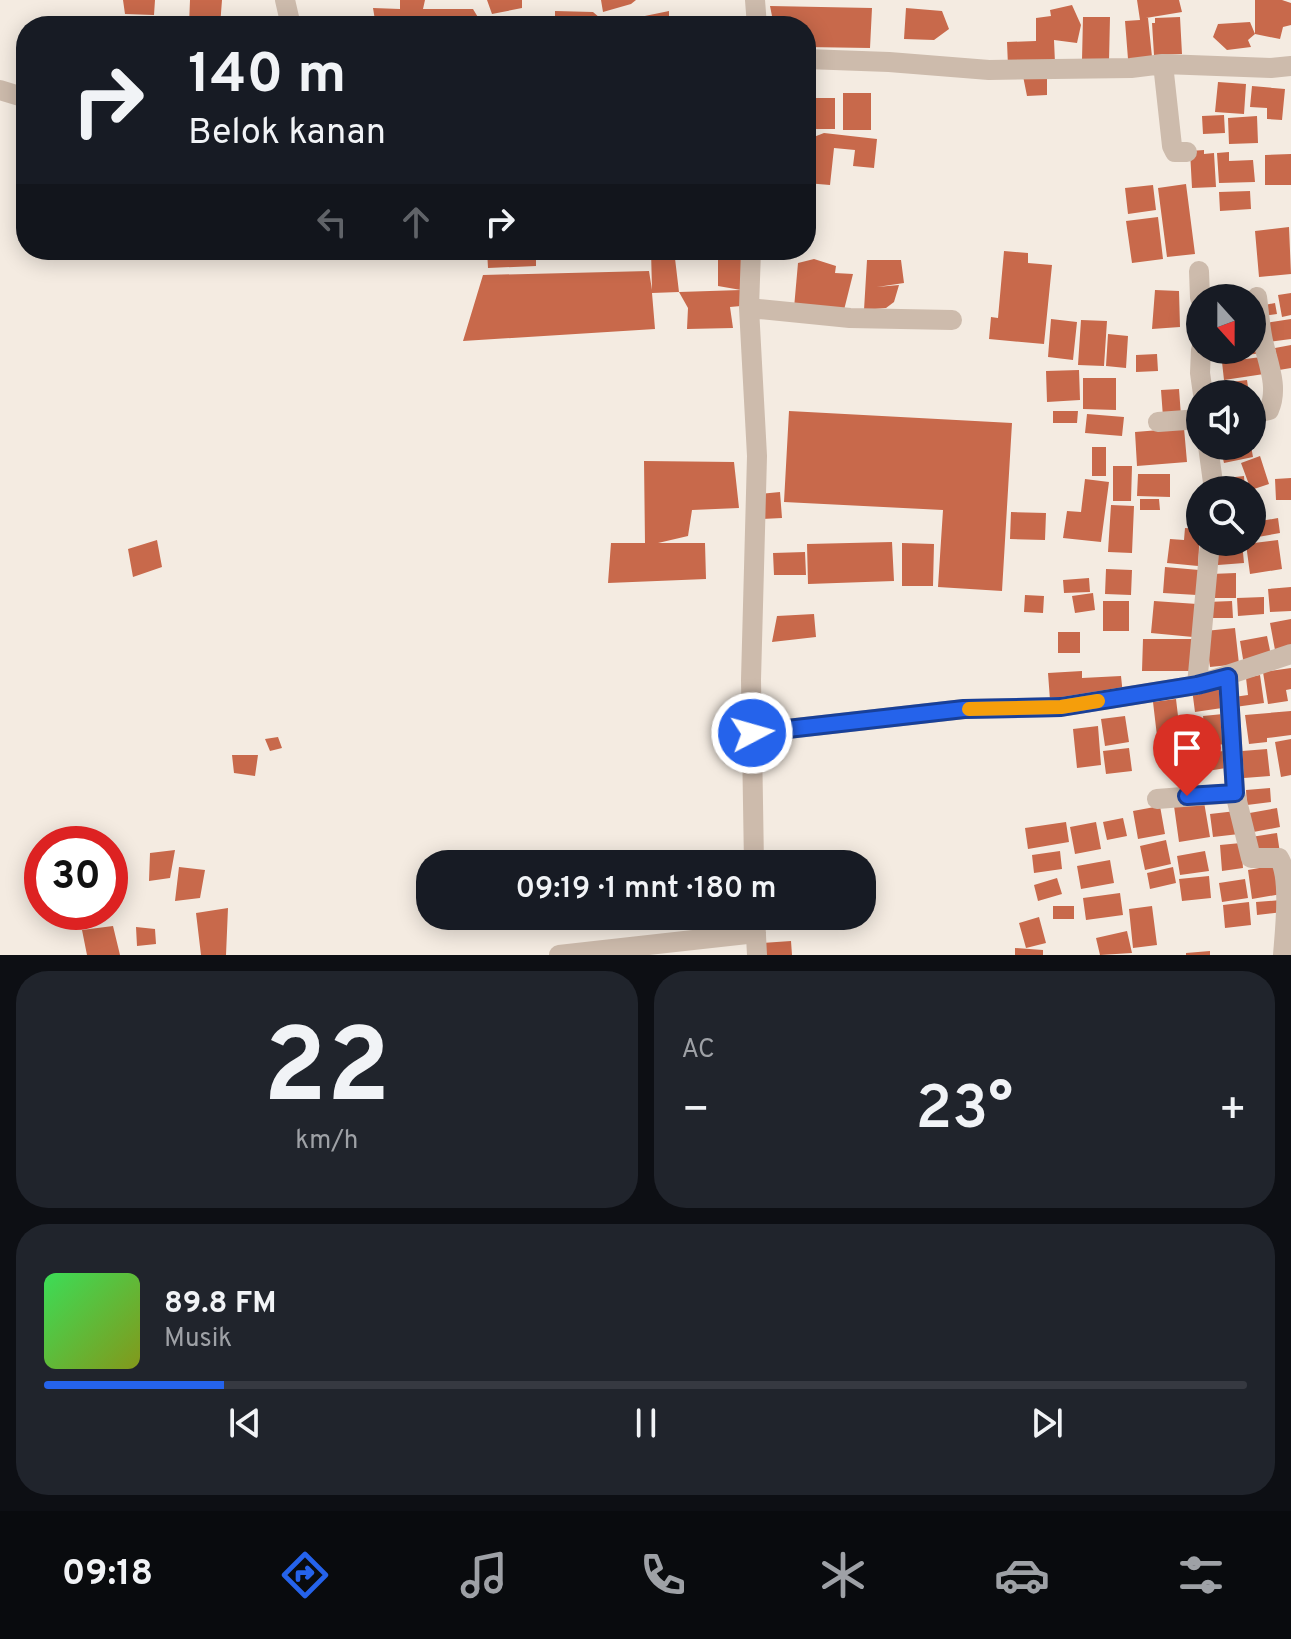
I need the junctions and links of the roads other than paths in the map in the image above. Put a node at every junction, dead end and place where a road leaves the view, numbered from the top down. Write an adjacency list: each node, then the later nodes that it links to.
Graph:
1 (816, 59): 2 (street)
2 (1163, 64): 3 (street); 4 (street)
3 (1291, 66)
4 (1187, 152)
5 (751, 260): 8 (street)
6 (1199, 271): 7 (street)
7 (1199, 284)
8 (749, 308): 9 (street); 18 (street)
9 (952, 320)
10 (1266, 351): 11 (street)
11 (1266, 411)
12 (1186, 420): 13 (street)
13 (1158, 422)
14 (1209, 556): 17 (street)
15 (1291, 654): 16 (street)
16 (1228, 677): 17 (street); 19 (street)
17 (1197, 685): 18 (street)
18 (752, 733): 21 (street)
19 (1235, 793): 20 (street); 26 (street)
20 (1157, 799)
21 (754, 850)
22 (718, 930): 24 (street)
23 (756, 930): 25 (street)
24 (559, 955)
25 (757, 955)
26 (1283, 955)

